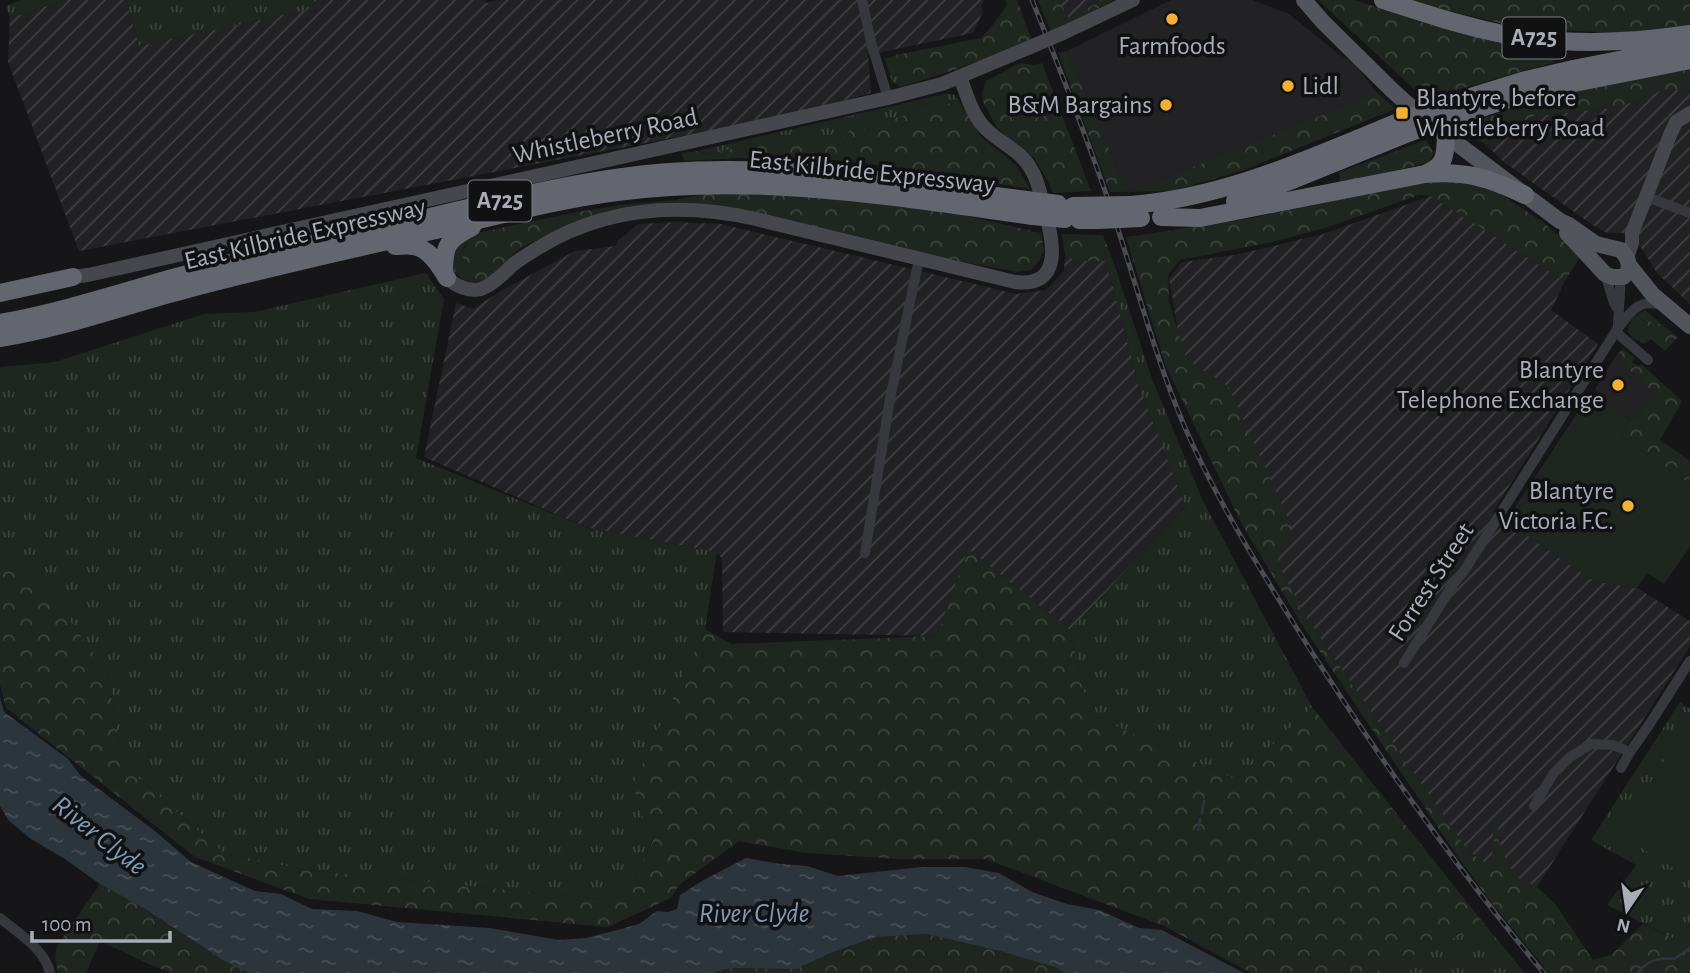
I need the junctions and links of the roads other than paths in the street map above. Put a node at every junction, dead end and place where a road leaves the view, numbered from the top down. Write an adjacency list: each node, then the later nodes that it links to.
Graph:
1 (862, 0): 10 (street)
2 (1133, 0): 9 (main road, Whistleberry Road, bridge)
3 (1291, 0): 5 (main road)
4 (1383, 0): 6 (highway, A725)
5 (1306, 3): 12 (main road)
6 (1690, 34)
7 (1690, 46): 12 (highway, East Kilbride Expressway / A725)
8 (1690, 60): 12 (highway, East Kilbride Expressway / A725)
9 (960, 77): 10 (main road, Whistleberry Road); 24 (main road)
10 (888, 98): 27 (main road, Whistleberry Road)
11 (1688, 114): 16 (main road)
12 (1441, 122): 13 (highway, East Kilbride Expressway / A725, bridge); 14 (highway); 15 (main road)
13 (1404, 127): 18 (highway, A725); 20 (highway, East Kilbride Expressway / A725)
14 (1425, 174): 15 (highway, A725); 20 (highway, A725)
15 (1525, 195): 22 (main road)
16 (1647, 197): 19 (street); 25 (main road)
17 (1069, 212): 18 (highway, East Kilbride Expressway / A725, bridge); 21 (highway, East Kilbride Expressway / A725, bridge); 31 (highway, East Kilbride Expressway / A725, bridge)
18 (1135, 212): 20 (highway, East Kilbride Expressway / A725)
19 (1690, 213)
20 (1161, 216)
21 (484, 219): 23 (highway, East Kilbride Expressway / A725); 26 (highway)
22 (1560, 222): 25 (main road); 25 (main road)
23 (382, 243): 26 (highway); 34 (highway, East Kilbride Expressway / A725)
24 (919, 259): 26 (main road); 36 (street)
25 (1617, 265): 29 (main road); 30 (street); 30 (street)
26 (446, 275)
27 (73, 277): 28 (highway)
28 (0, 293)
29 (1668, 307): 32 (main road); 33 (street, Forrest Street)
30 (1618, 309): 33 (street)
31 (0, 323)
32 (1690, 326)
33 (1617, 330): 35 (street); 38 (street, Forrest Street)
34 (0, 338)
35 (1648, 359)
36 (865, 553)
37 (1690, 661): 39 (street)
38 (1404, 663)
39 (1630, 752): 40 (street); 41 (street)
40 (1621, 768)
41 (1534, 806)
42 (0, 918): 43 (street)
43 (50, 973)

